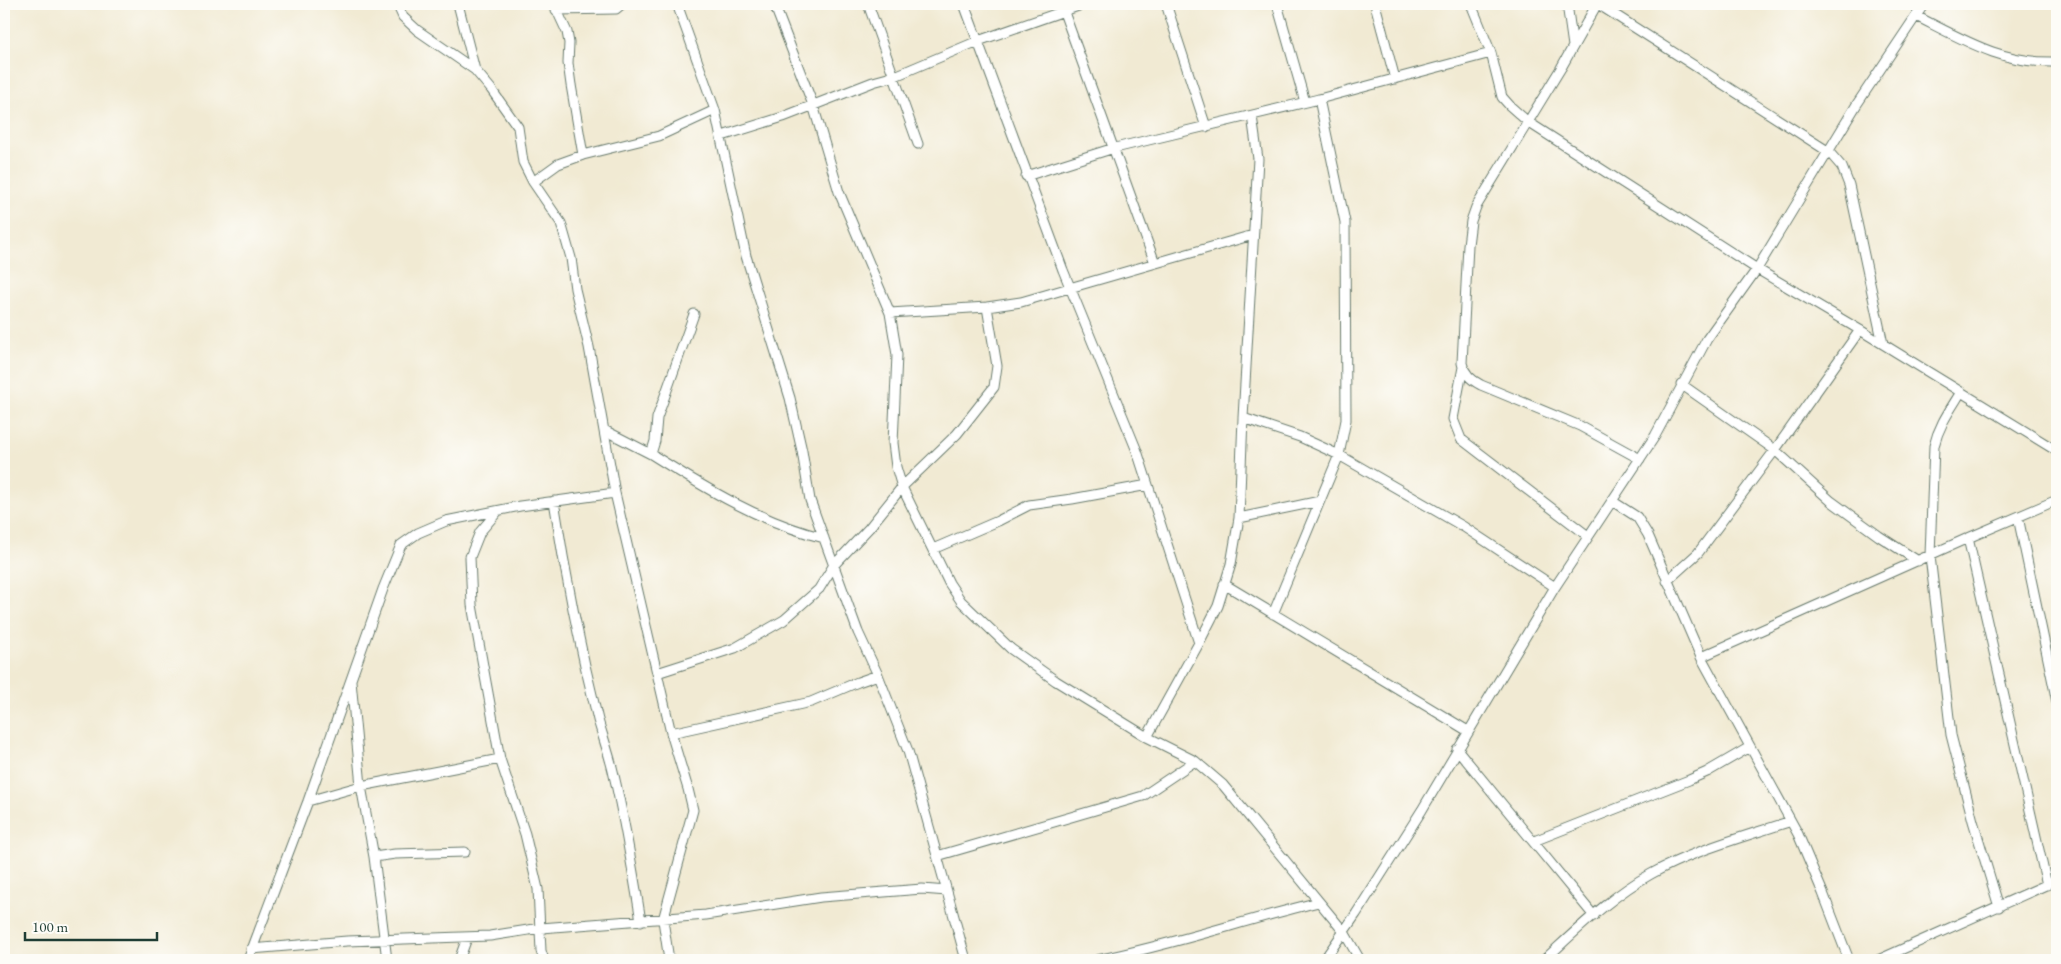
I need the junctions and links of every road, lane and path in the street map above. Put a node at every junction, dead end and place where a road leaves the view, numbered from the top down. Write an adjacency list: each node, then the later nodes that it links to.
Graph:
1 (397, 4): 23 (street)
2 (458, 4): 23 (street)
3 (622, 4): 16 (street)
4 (677, 4): 29 (street)
5 (774, 4): 28 (street)
6 (868, 4): 24 (street)
7 (964, 4): 19 (street)
8 (1084, 4): 17 (street)
9 (1166, 4): 32 (street)
10 (1277, 4): 27 (street)
11 (1375, 4): 25 (street)
12 (1471, 4): 21 (street)
13 (1566, 4): 20 (street)
14 (1597, 4): 20 (street); 36 (street)
15 (1924, 4): 18 (street)
16 (555, 7): 37 (street)
17 (1062, 7): 19 (street); 35 (street)
18 (1916, 16): 22 (street); 36 (street)
19 (978, 41): 24 (street); 38 (street)
20 (1573, 46): 31 (street)
21 (1491, 53): 25 (street); 31 (street)
22 (2057, 62)
23 (475, 70): 39 (street)
24 (895, 76): 28 (street); 34 (street)
25 (1395, 79): 26 (street)
26 (1319, 99): 27 (street); 57 (street)
27 (1305, 102): 30 (street)
28 (813, 105): 33 (street); 45 (street)
29 (716, 110): 33 (street); 37 (street)
30 (1252, 116): 32 (street); 40 (street)
31 (1528, 122): 42 (street); 49 (street)
32 (1206, 127): 35 (street)
33 (722, 136): 70 (street)
34 (918, 144)
35 (1112, 149): 38 (street); 41 (street)
36 (1829, 152): 42 (street); 48 (street)
37 (583, 155): 39 (street)
38 (1026, 176): 43 (street)
39 (533, 182): 53 (street)
40 (1253, 235): 41 (street); 52 (street)
41 (1155, 263): 43 (street)
42 (1757, 269): 47 (street); 50 (street)
43 (1070, 288): 44 (street); 59 (street)
44 (987, 307): 45 (street); 60 (street)
45 (890, 313): 60 (street)
46 (694, 314): 56 (street)
47 (1860, 330): 48 (street); 54 (street)
48 (1883, 344): 51 (street)
49 (1463, 367): 58 (street); 69 (street)
50 (1681, 384): 54 (street); 58 (street)
51 (1961, 392): 55 (street); 73 (street)
52 (1243, 418): 57 (street); 68 (street)
53 (604, 430): 56 (street); 61 (street)
54 (1775, 450): 74 (street); 76 (street)
55 (2057, 451)
56 (651, 454): 70 (street)
57 (1339, 455): 64 (street); 78 (street)
58 (1640, 459): 65 (street)
59 (1148, 486): 72 (street); 80 (street)
60 (902, 487): 72 (street); 75 (street)
61 (615, 494): 63 (street); 82 (street)
62 (2057, 500): 67 (street)
63 (554, 501): 66 (street); 107 (street)
64 (1320, 501): 68 (street); 79 (street)
65 (1612, 501): 69 (street); 76 (street)
66 (498, 511): 84 (street); 91 (street)
67 (2018, 517): 71 (street); 85 (street)
68 (1239, 518): 77 (street)
69 (1588, 536): 78 (street)
70 (824, 538): 75 (street)
71 (1968, 538): 73 (street); 101 (street)
72 (933, 549): 88 (street)
73 (1930, 556): 74 (street); 104 (street)
74 (1918, 561): 81 (street)
75 (834, 565): 82 (street); 83 (street)
76 (1667, 580): 81 (street)
77 (1224, 584): 79 (street); 80 (street)
78 (1555, 587): 86 (street)
79 (1273, 614): 86 (street)
80 (1199, 642): 88 (street)
81 (1701, 657): 89 (street)
82 (657, 673): 87 (street)
83 (878, 675): 87 (street); 98 (street)
84 (351, 678): 93 (street); 94 (street)
85 (2057, 702)
86 (1468, 731): 90 (street)
87 (671, 733): 106 (street)
88 (1147, 736): 92 (street)
89 (1750, 747): 95 (street); 96 (street)
90 (1458, 749): 96 (street); 109 (street)
91 (500, 759): 93 (street); 108 (street)
92 (1195, 761): 98 (street); 103 (street)
93 (361, 786): 94 (street); 99 (street)
94 (308, 801): 112 (street)
95 (1790, 821): 105 (street); 124 (street)
96 (1534, 841): 105 (street)
97 (466, 852): 99 (street)
98 (937, 856): 102 (street)
99 (374, 857): 111 (street)
100 (2057, 880): 101 (street)
101 (2047, 885): 104 (street)
102 (947, 891): 106 (street); 119 (street)
103 (1319, 902): 109 (street); 113 (street)
104 (1999, 907): 125 (street)
105 (1594, 916): 123 (street)
106 (663, 920): 107 (street); 118 (street)
107 (641, 921): 108 (street)
108 (541, 928): 110 (street); 117 (street)
109 (1344, 932): 121 (street); 122 (street)
110 (466, 938): 111 (street); 116 (street)
111 (383, 940): 112 (street); 115 (street)
112 (251, 949): 114 (street)
113 (1122, 958): 120 (street)
114 (248, 960)
115 (387, 960)
116 (459, 960)
117 (544, 960)
118 (669, 960)
119 (966, 960)
120 (1096, 960)
121 (1324, 960)
122 (1360, 960)
123 (1544, 960)
124 (1849, 960)
125 (1878, 960)

